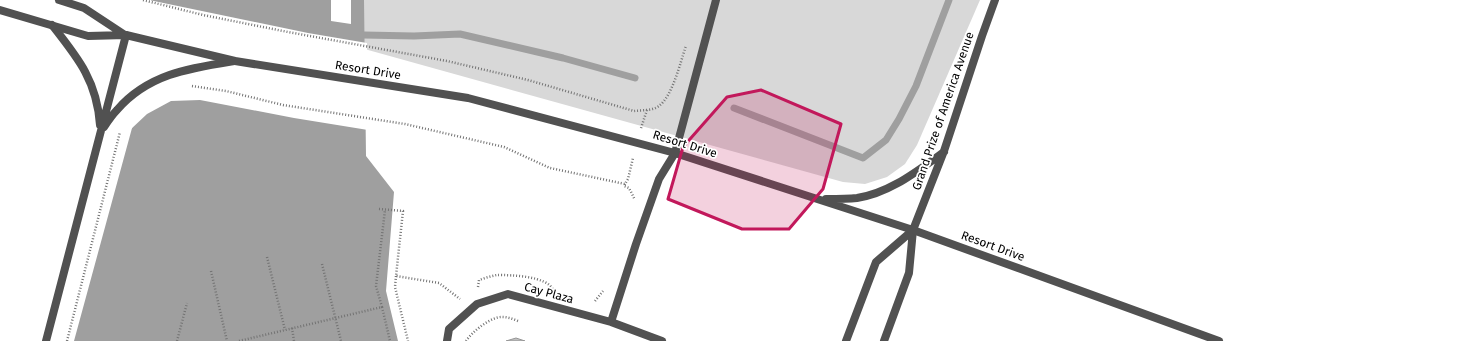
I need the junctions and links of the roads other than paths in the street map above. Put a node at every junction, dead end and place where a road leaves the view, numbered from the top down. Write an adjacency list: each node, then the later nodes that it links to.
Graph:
1 (59, 0): 6 (street, Resort Drive)
2 (716, 0): 10 (street)
3 (995, 0): 9 (street, Grand Prize of America Avenue)
4 (0, 10): 5 (street, Resort Drive)
5 (52, 25): 6 (street, Resort Drive); 8 (street)
6 (126, 35): 7 (street, Resort Drive); 8 (street)
7 (235, 61): 8 (street); 10 (street, Resort Drive)
8 (100, 132): 14 (street)
9 (944, 152): 11 (street); 12 (street, Grand Prize of America Avenue)
10 (675, 153): 11 (street, Resort Drive); 13 (street)
11 (821, 199): 12 (street, Resort Drive)
12 (913, 230): 17 (street); 18 (street); 19 (street, Resort Drive)
13 (611, 322): 15 (street, Cay Plaza); 16 (street, Cay Plaza)
14 (46, 341)
15 (447, 341)
16 (662, 341)
17 (846, 341)
18 (884, 341)
19 (1219, 341)

